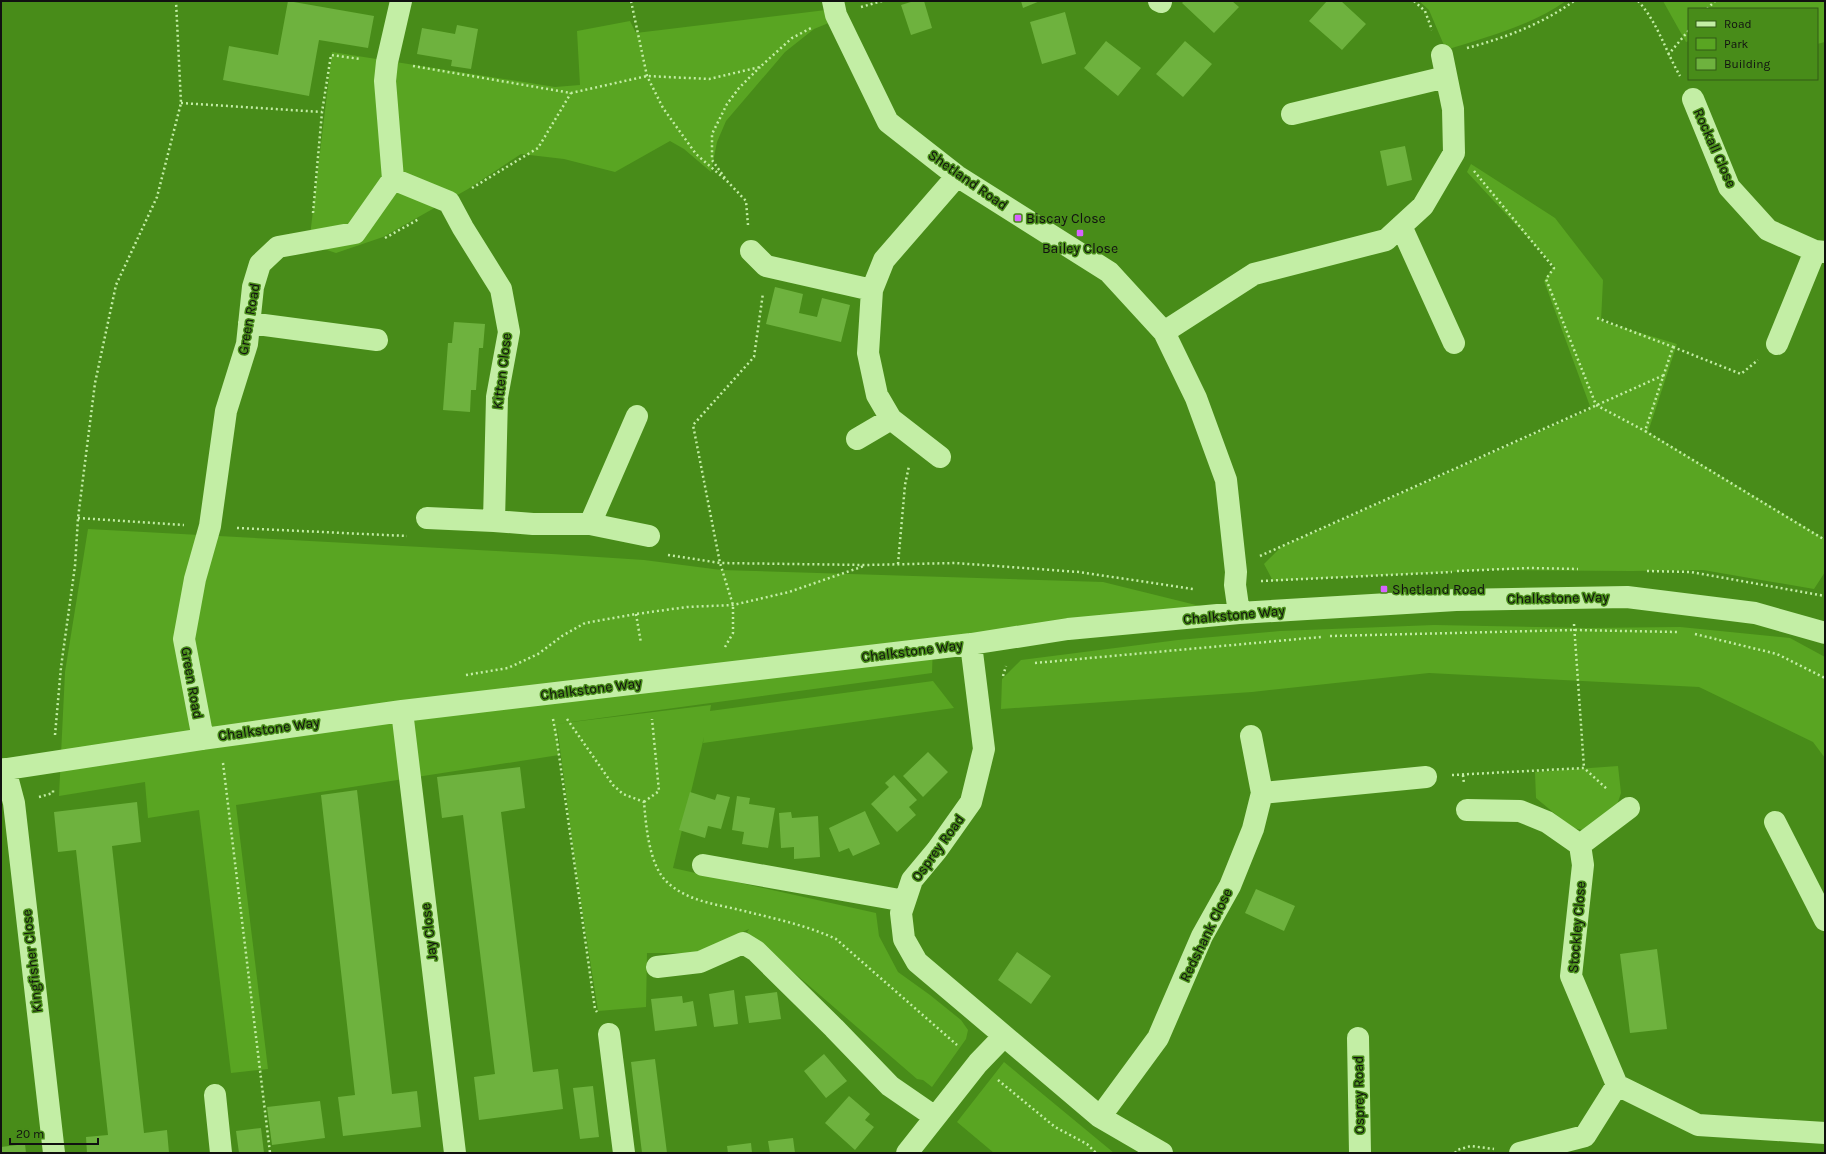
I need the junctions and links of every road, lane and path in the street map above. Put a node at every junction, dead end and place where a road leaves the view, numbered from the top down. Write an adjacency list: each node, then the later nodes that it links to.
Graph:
1 (176, 1): 17 (path)
2 (401, 1): 22 (street)
3 (631, 1): 13 (path)
4 (882, 1): 8 (path)
5 (1414, 1): 10 (path)
6 (1574, 1): 10 (path)
7 (1638, 1): 11 (path)
8 (834, 8): 12 (path); 21 (street, Shetland Road)
9 (1688, 31): 11 (path)
10 (1442, 55): 14 (street)
11 (1668, 55): 16 (path)
12 (760, 67): 13 (path); 23 (path)
13 (647, 76): 15 (path); 23 (path)
14 (1446, 77): 19 (street); 20 (street)
15 (571, 93)
16 (1693, 99): 25 (street, Rockall Close)
17 (182, 104): 18 (path); 43 (path)
18 (322, 112)
19 (1292, 114)
20 (1454, 153): 24 (street); 36 (path)
21 (957, 176): 27 (street); 30 (street, Shetland Road)
22 (393, 179): 29 (street, Green Road); 45 (street, Kitten Close)
23 (728, 182): 26 (path)
24 (1401, 226): 30 (street); 32 (street)
25 (1820, 252): 33 (street, Rockall Close)
26 (758, 259): 27 (street); 52 (path)
27 (872, 290): 38 (street)
28 (1597, 318): 34 (path)
29 (249, 323): 31 (street); 47 (street, Green Road)
30 (1164, 332): 62 (street, Shetland Road)
31 (376, 340)
32 (1454, 343)
33 (1777, 344): 34 (path)
34 (1673, 347): 35 (path)
35 (1664, 375): 36 (path); 39 (path)
36 (1596, 405): 39 (path); 51 (path)
37 (637, 416): 46 (street)
38 (891, 419): 40 (street); 41 (street)
39 (1645, 431): 50 (path)
40 (915, 438): 42 (street); 53 (path)
41 (857, 439)
42 (940, 457)
43 (78, 518): 47 (path); 82 (path)
44 (427, 518): 45 (street)
45 (494, 521): 46 (street)
46 (590, 524): 49 (street)
47 (210, 526): 48 (path); 81 (street, Green Road)
48 (408, 536)
49 (649, 536)
50 (1825, 540)
51 (1258, 556)
52 (720, 562): 54 (path); 61 (path)
53 (898, 564): 54 (path); 58 (path)
54 (866, 565): 61 (path)
55 (1691, 572): 59 (path)
56 (1265, 576): 57 (path)
57 (1270, 580)
58 (1194, 589)
59 (1825, 596)
60 (1573, 598): 62 (street, Chalkstone Way); 64 (path); 66 (street, Chalkstone Way)
61 (733, 605): 63 (path); 72 (path)
62 (1239, 613): 69 (street, Chalkstone Way)
63 (636, 614): 68 (path); 73 (path)
64 (1574, 630): 65 (path); 70 (path); 84 (path)
65 (1678, 632)
66 (1825, 633)
67 (1694, 634): 74 (path)
68 (641, 643)
69 (971, 644): 72 (street, Chalkstone Way); 75 (street, Osprey Road)
70 (1030, 663)
71 (1014, 665): 75 (path)
72 (725, 673): 76 (street, Chalkstone Way)
73 (463, 675)
74 (1825, 678)
75 (977, 698): 95 (street, Osprey Road)
76 (402, 711): 81 (street, Chalkstone Way); 111 (street, Jay Close)
77 (564, 715): 88 (path)
78 (552, 717): 98 (path)
79 (652, 718): 88 (path)
80 (1251, 736): 87 (street, Redshank Close)
81 (203, 739): 82 (street, Chalkstone Way)
82 (54, 762): 85 (street, Chalkstone Way); 89 (path)
83 (223, 762): 110 (path)
84 (1584, 768): 86 (path); 90 (path)
85 (3, 770): 89 (street, Kingfisher Close)
86 (1426, 777): 87 (street)
87 (1262, 793): 105 (street, Redshank Close)
88 (644, 802): 101 (path)
89 (14, 803): 108 (street, Kingfisher Close)
90 (1629, 808): 93 (street)
91 (1467, 810): 93 (street)
92 (1775, 822): 96 (street)
93 (1580, 845): 102 (street, Stockley Close)
94 (703, 865): 95 (street)
95 (905, 901): 99 (street, Osprey Road)
96 (1825, 920)
97 (657, 967): 104 (street)
98 (609, 1034): 112 (street)
99 (1004, 1036): 101 (street); 105 (street, Osprey Road)
100 (1358, 1038): 116 (street, Osprey Road)
101 (978, 1063): 104 (street); 114 (path)
102 (1617, 1085): 106 (street); 118 (street)
103 (215, 1095): 109 (street)
104 (935, 1117): 113 (street)
105 (1100, 1117): 115 (street, Osprey Road)
106 (1825, 1133)
107 (1498, 1150): 117 (path)
108 (54, 1153)
109 (221, 1153)
110 (270, 1153)
111 (455, 1153)
112 (624, 1153)
113 (907, 1153)
114 (1096, 1153)
115 (1162, 1153)
116 (1360, 1153)
117 (1455, 1153)
118 (1520, 1153)

